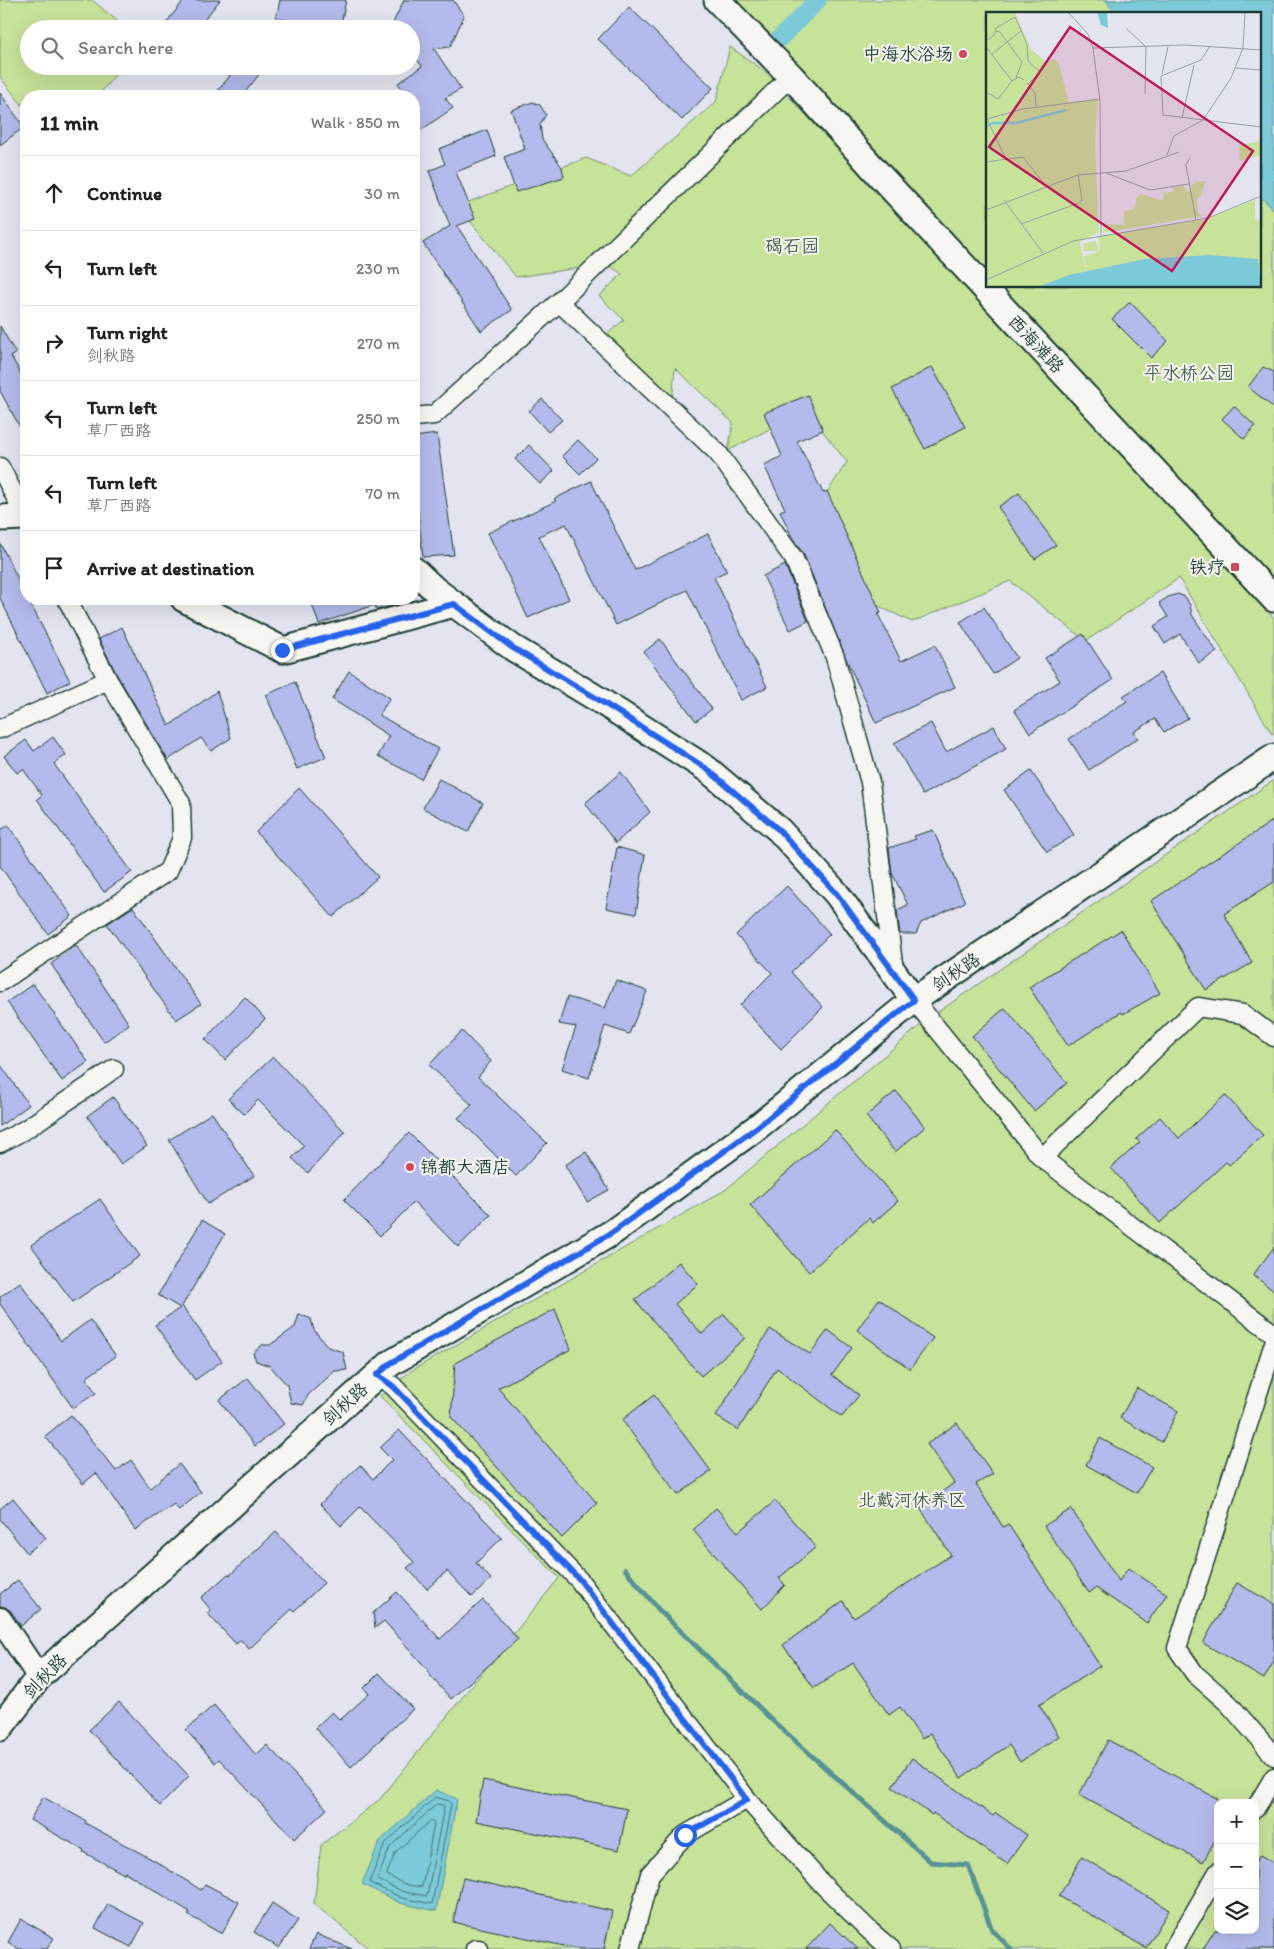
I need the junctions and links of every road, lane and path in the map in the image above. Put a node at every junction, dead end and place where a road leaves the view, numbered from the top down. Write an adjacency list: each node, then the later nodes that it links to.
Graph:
1 (717, 0): 2 (main road, 西海滩路)
2 (791, 76): 3 (street); 10 (main road, 西海滩路)
3 (558, 302): 4 (street); 17 (street)
4 (420, 416)
5 (0, 467): 6 (street)
6 (20, 505)
7 (20, 517): 8 (main road)
8 (0, 518)
9 (420, 575): 11 (main road)
10 (1274, 599)
11 (454, 604): 13 (main road); 17 (main road)
12 (70, 605): 14 (street)
13 (196, 605)
14 (108, 680): 15 (street); 18 (street)
15 (0, 729)
16 (1274, 757): 19 (main road, 剑秋路)
17 (894, 972): 19 (main road)
18 (0, 982)
19 (914, 1000): 23 (street); 26 (main road, 剑秋路)
20 (1274, 1037): 23 (street)
21 (114, 1069): 22 (street)
22 (0, 1142)
23 (1042, 1158): 24 (street)
24 (1274, 1334)
25 (1274, 1343): 30 (street)
26 (377, 1375): 28 (main road, 剑秋路); 32 (street)
27 (0, 1620): 28 (street)
28 (39, 1677): 29 (main road, 剑秋路)
29 (0, 1728)
30 (1274, 1756)
31 (1274, 1777): 33 (street)
32 (747, 1800): 37 (street); 38 (street)
33 (1259, 1801)
34 (1214, 1879): 39 (street)
35 (475, 1949): 36 (street)
36 (479, 1949)
37 (630, 1949)
38 (892, 1949)
39 (1173, 1949)

